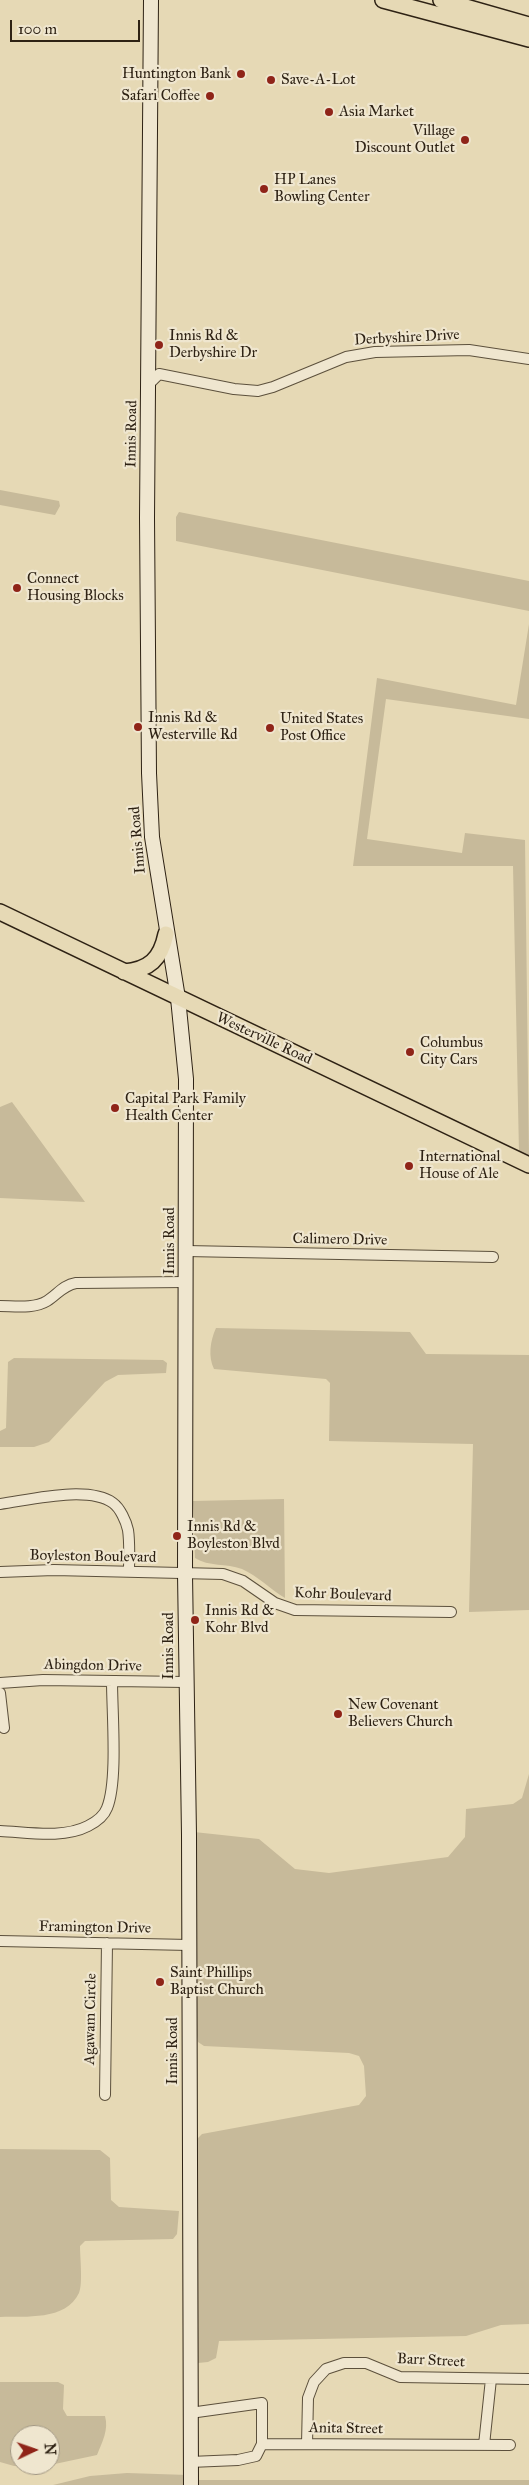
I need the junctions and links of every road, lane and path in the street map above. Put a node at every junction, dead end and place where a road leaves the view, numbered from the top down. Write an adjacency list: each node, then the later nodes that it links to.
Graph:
1 (151, 0): 9 (main road, Innis Road)
2 (383, 0): 5 (main road)
3 (441, 0): 4 (main road)
4 (502, 17): 5 (main road); 6 (main road)
5 (460, 21): 7 (main road)
6 (529, 24)
7 (529, 39)
8 (529, 359): 9 (street, Derbyshire Drive)
9 (148, 385): 11 (main road, Innis Road)
10 (0, 912): 12 (main road, Westerville Road)
11 (166, 934): 12 (main road); 13 (main road, Innis Road)
12 (124, 972): 13 (main road, Westerville Road)
13 (178, 998): 14 (main road, Westerville Road); 15 (main road, Innis Road)
14 (529, 1166)
15 (186, 1251): 16 (street, Calimero Drive); 17 (main road, Innis Road)
16 (493, 1257)
17 (186, 1282): 18 (street); 22 (main road, Innis Road)
18 (0, 1306)
19 (0, 1504): 21 (street)
20 (0, 1572): 21 (street, Boyleston Boulevard)
21 (129, 1572): 22 (street, Boyleston Boulevard)
22 (185, 1574): 23 (street, Kohr Boulevard); 25 (main road, Innis Road)
23 (451, 1612)
24 (112, 1681): 25 (street, Abingdon Drive); 26 (street, Abingdon Drive); 29 (street)
25 (185, 1682): 32 (main road, Innis Road)
26 (0, 1683)
27 (0, 1693): 28 (street)
28 (4, 1728)
29 (0, 1831)
30 (0, 1941): 31 (street, Framington Drive)
31 (107, 1943): 32 (street, Framington Drive); 33 (street, Agawam Circle)
32 (189, 1945): 36 (main road, Innis Road)
33 (105, 2095)
34 (491, 2378): 35 (street, Barr Street); 38 (street, Barr Street); 39 (street)
35 (529, 2379)
36 (190, 2414): 37 (street); 41 (main road, Innis Road)
37 (262, 2444): 38 (street, Anita Street); 41 (street)
38 (307, 2444): 39 (street, Anita Street)
39 (484, 2445): 40 (street, Anita Street)
40 (510, 2445)
41 (190, 2462): 42 (main road, Innis Road)
42 (191, 2485)

